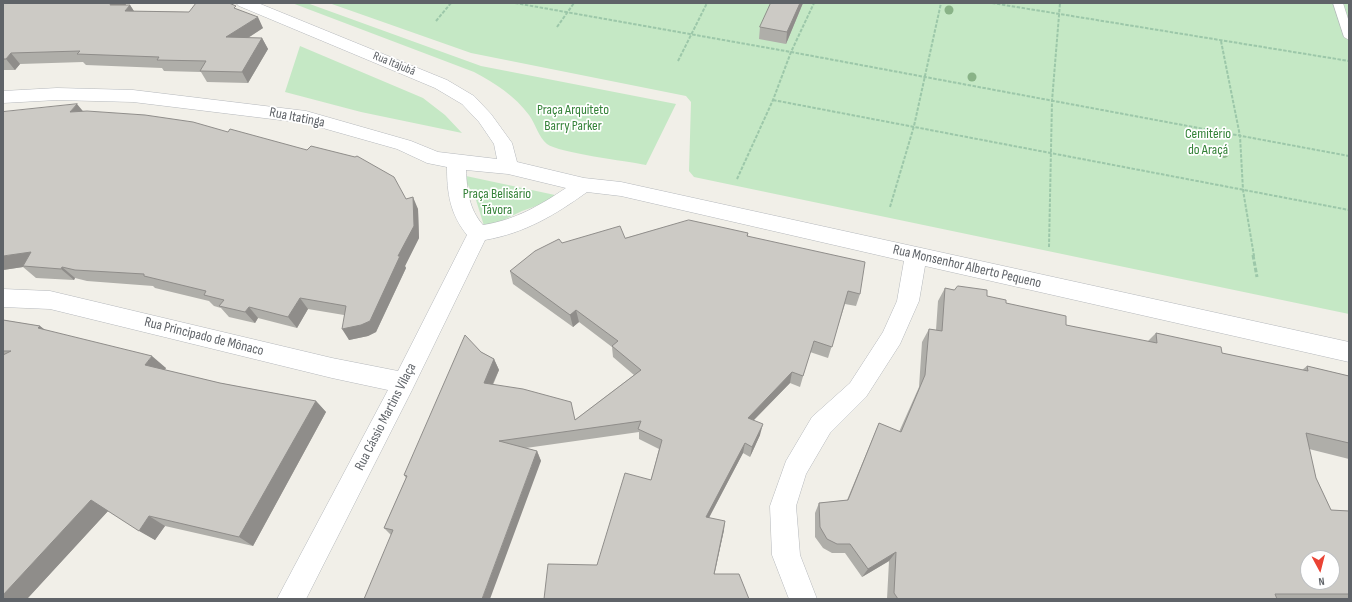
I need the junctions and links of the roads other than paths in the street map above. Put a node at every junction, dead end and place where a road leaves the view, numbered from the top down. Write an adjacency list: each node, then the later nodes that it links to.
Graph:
1 (244, 3): 6 (street, Rua Itajubá)
2 (1338, 3): 3 (lane)
3 (1349, 36)
4 (3, 98): 5 (street, Rua Itatinga)
5 (456, 162): 6 (street, Rua Itatinga); 8 (street)
6 (508, 167): 7 (street, Rua Itatinga)
7 (584, 185): 8 (street); 9 (street, Rua Monsenhor Alberto Pequeno)
8 (478, 234): 12 (street, Rua Cássio Martins Vilaça)
9 (916, 256): 11 (street, Rua Monsenhor Alberto Pequeno); 14 (street)
10 (3, 298): 12 (street, Rua Principado de Mônaco)
11 (1349, 352)
12 (404, 383): 13 (street, Rua Cássio Martins Vilaça)
13 (291, 599)
14 (803, 599)

